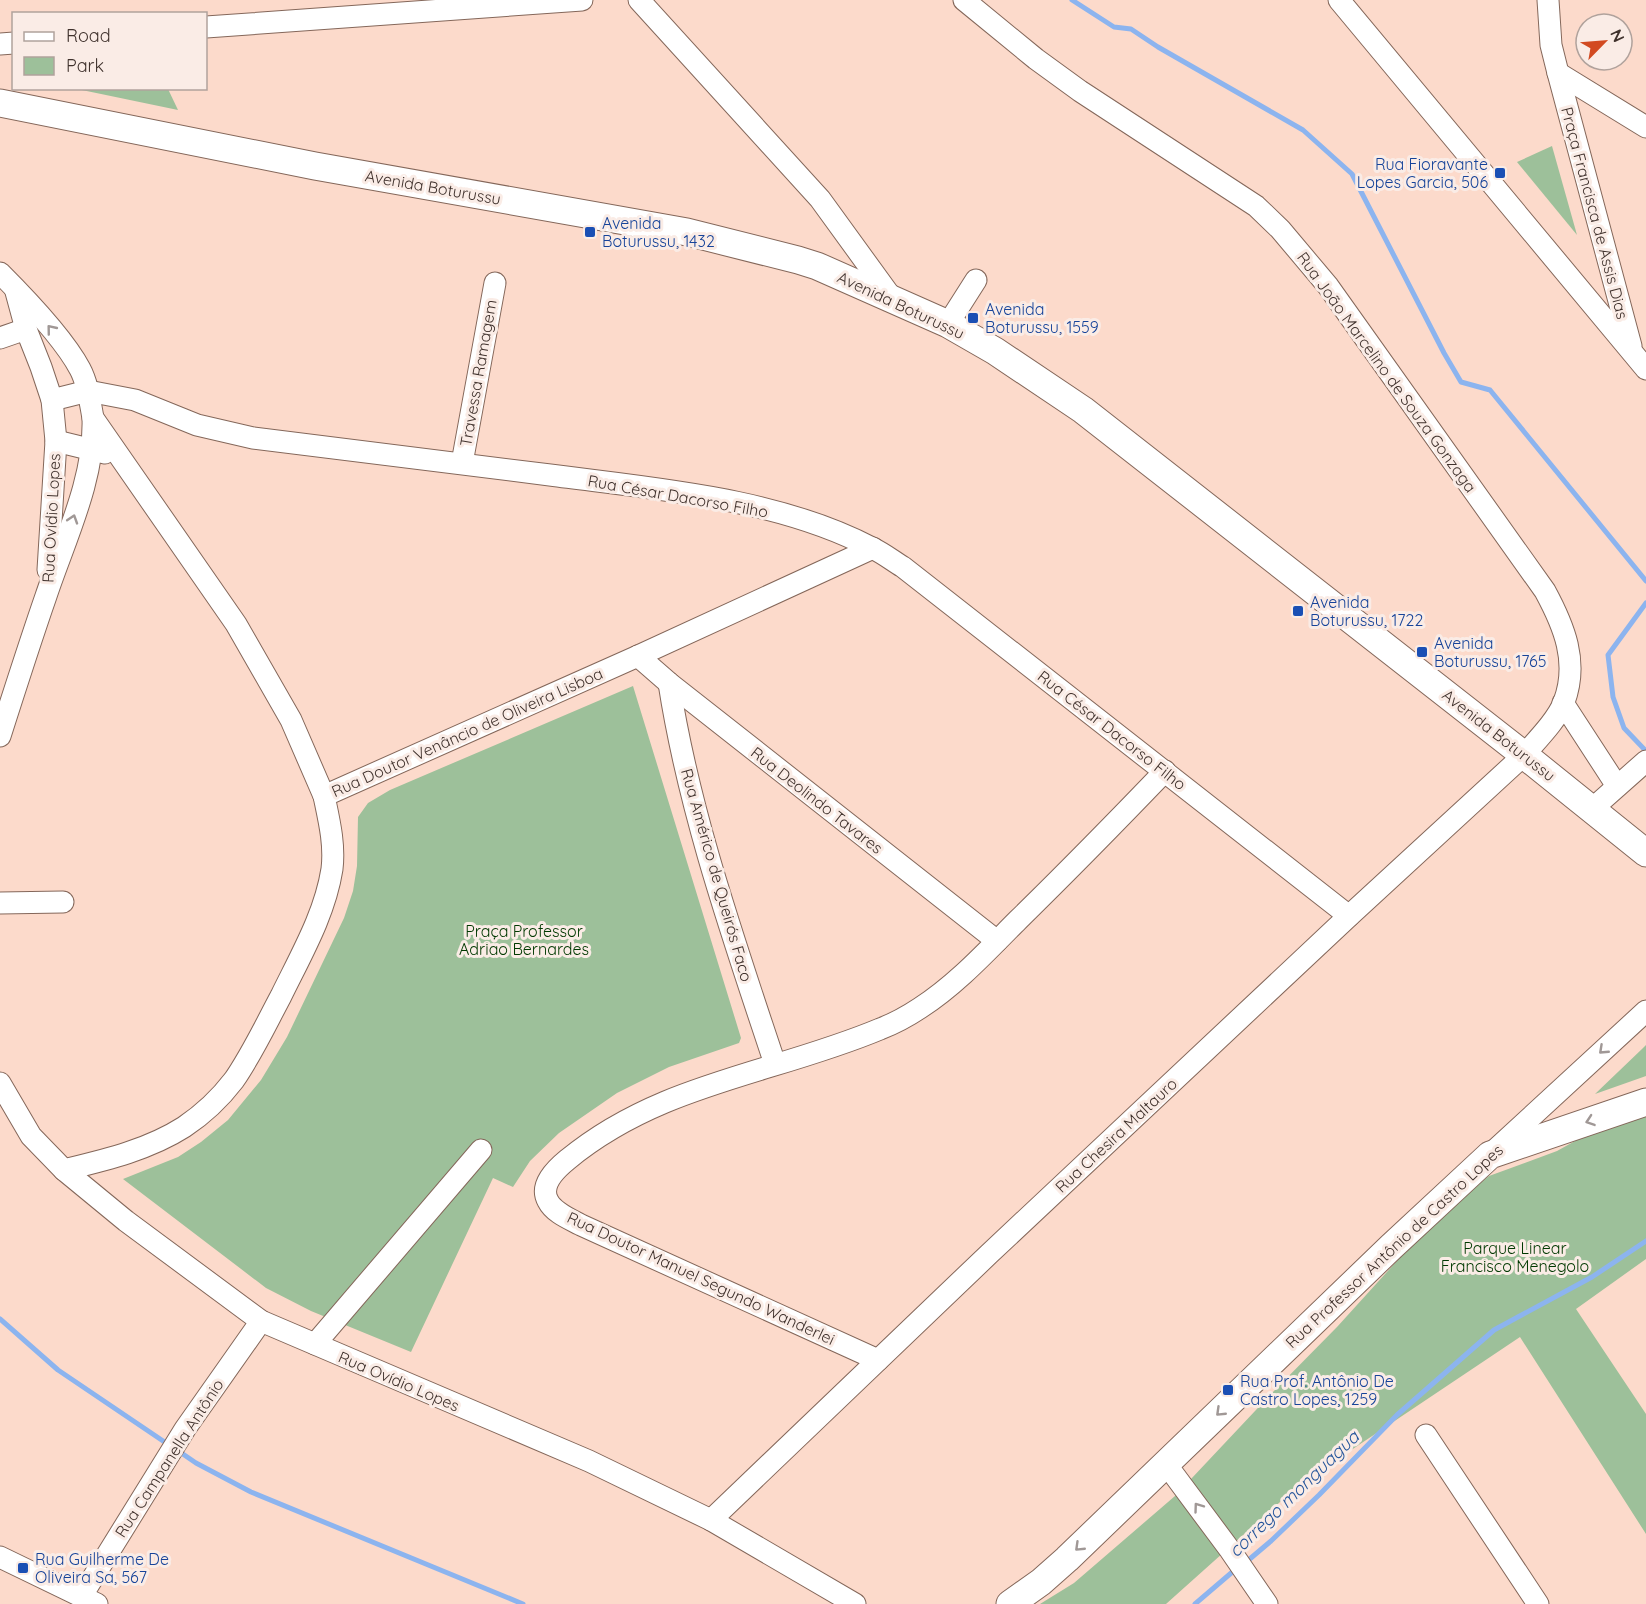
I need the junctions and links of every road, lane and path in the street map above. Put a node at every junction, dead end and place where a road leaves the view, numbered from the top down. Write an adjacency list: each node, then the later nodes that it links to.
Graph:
1 (582, 0): 6 (street)
2 (639, 0): 14 (street)
3 (964, 0): 34 (street, Rua João Marcelino de Souza Gonzaga)
4 (1339, 0): 18 (street)
5 (1548, 0): 7 (street, Praça Francisca de Assis Dias)
6 (207, 27)
7 (1558, 73): 9 (street); 18 (street, Praça Francisca de Assis Dias)
8 (0, 103): 14 (main road, Avenida Boturussu)
9 (1646, 127)
10 (0, 273): 13 (street)
11 (976, 280): 15 (street)
12 (495, 283): 29 (street, Travessa Ramagem)
13 (15, 289): 16 (street, Rua Ovídio Lopes); 19 (street, one-way to 13)
14 (894, 301): 15 (main road, Avenida Boturussu)
15 (948, 324): 36 (main road, Avenida Boturussu)
16 (26, 329): 17 (street); 20 (street, Rua Ovídio Lopes)
17 (0, 338)
18 (1632, 353): 21 (street)
19 (73, 359): 20 (street); 22 (street); 24 (street, Rua César Dacorso Filho)
20 (41, 367): 23 (street, Rua Ovídio Lopes)
21 (1646, 369)
22 (88, 391): 23 (street); 24 (street, Rua César Dacorso Filho); 25 (street)
23 (52, 400): 26 (street, Rua Ovídio Lopes)
24 (135, 400): 29 (street, Rua César Dacorso Filho)
25 (93, 418): 27 (street, Rua Ovídio Lopes); 28 (street)
26 (56, 441): 27 (street, Rua Ovídio Lopes); 31 (street, Rua Ovídio Lopes)
27 (91, 449): 28 (street); 31 (street, Rua Ovídio Lopes, one-way to 27)
28 (123, 459): 40 (street)
29 (462, 464): 30 (street, Rua César Dacorso Filho)
30 (873, 548): 32 (street, Rua Doutor Venâncio de Oliveira Lisboa); 38 (street, Rua César Dacorso Filho)
31 (46, 594): 35 (street, Rua Ovídio Lopes)
32 (638, 656): 33 (street, Rua Deolindo Tavares); 40 (street, Rua Doutor Venâncio de Oliveira Lisboa)
33 (669, 683): 46 (street, Rua Deolindo Tavares); 48 (street, Rua Américo de Queirós Faco)
34 (1563, 704): 36 (street, Rua João Marcelino de Souza Gonzaga); 39 (street)
35 (0, 736)
36 (1524, 755): 41 (main road, Avenida Boturussu); 45 (street, Rua Chesira Maltauro)
37 (1646, 761): 39 (street)
38 (1165, 771): 45 (street, Rua César Dacorso Filho); 46 (street, Rua Doutor Manuel Segundo Wanderlei)
39 (1621, 782): 41 (street)
40 (324, 796): 53 (street, Rua Doutor Venâncio de Oliveira Lisboa)
41 (1592, 809): 42 (main road, Avenida Boturussu)
42 (1646, 853)
43 (63, 902): 44 (street)
44 (0, 903)
45 (1349, 916): 56 (street, Rua Chesira Maltauro)
46 (997, 941): 48 (street, Rua Doutor Manuel Segundo Wanderlei)
47 (1646, 1011): 52 (street, Rua Professor Antônio de Castro Lopes, one-way to 52)
48 (775, 1064): 56 (street, Rua Doutor Manuel Segundo Wanderlei)
49 (0, 1083): 53 (street, Rua Ovídio Lopes)
50 (1646, 1102): 52 (main road, one-way to 52)
51 (481, 1150): 55 (street)
52 (1490, 1155): 58 (main road, Rua Professor Antônio de Castro Lopes, one-way to 58)
53 (64, 1170): 54 (street, Rua Ovídio Lopes)
54 (261, 1321): 55 (street, Rua Ovídio Lopes); 61 (street, Rua Campanella Antônio)
55 (315, 1344): 59 (street, Rua Ovídio Lopes)
56 (878, 1360): 59 (street, Rua Chesira Maltauro)
57 (1426, 1435): 65 (street)
58 (1166, 1464): 63 (main road, Rua Professor Antônio de Castro Lopes, one-way to 63); 64 (street, one-way to 58)
59 (711, 1520): 62 (street, Rua Ovídio Lopes)
60 (0, 1557): 61 (street)
61 (89, 1600)
62 (855, 1604)
63 (1010, 1604)
64 (1267, 1604)
65 (1538, 1604)

